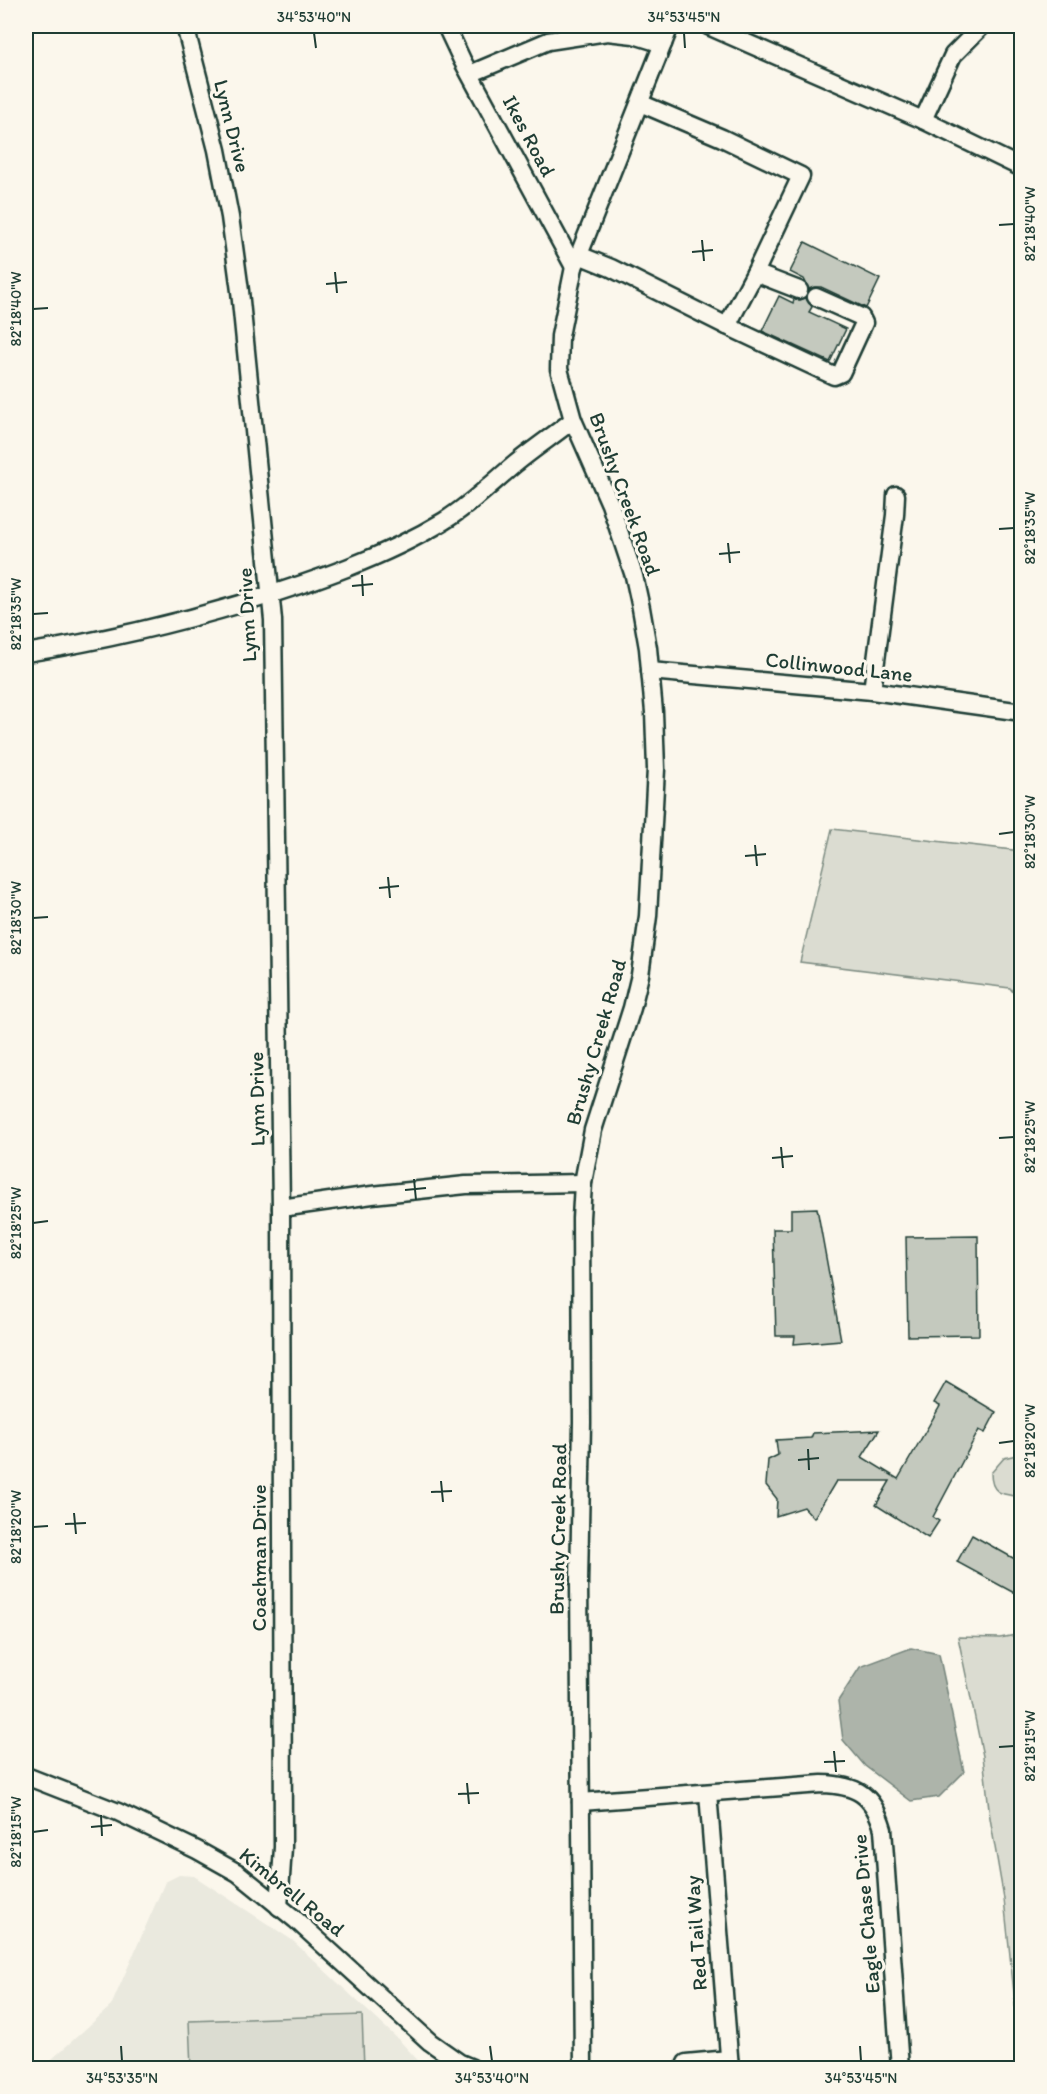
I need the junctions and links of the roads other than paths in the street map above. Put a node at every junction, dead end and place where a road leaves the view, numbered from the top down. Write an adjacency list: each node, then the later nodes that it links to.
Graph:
1 (185, 26): 18 (street, Lynn Drive)
2 (446, 26): 7 (street, Ikes Road)
3 (670, 26): 6 (street, Brushy Creek Road)
4 (708, 26): 9 (street)
5 (982, 26): 9 (street)
6 (663, 44): 7 (street); 8 (street, Brushy Creek Road)
7 (470, 74): 11 (street, Ikes Road)
8 (640, 103): 11 (street, Brushy Creek Road); 12 (street)
9 (923, 120): 10 (street)
10 (1022, 168)
11 (577, 261): 15 (street); 16 (street, Brushy Creek Road)
12 (755, 273): 13 (street); 15 (street)
13 (799, 290)
14 (816, 297): 15 (street)
15 (727, 326)
16 (573, 420): 18 (street); 20 (street, Brushy Creek Road)
17 (896, 495): 21 (street)
18 (270, 595): 19 (street); 24 (street, Lynn Drive)
19 (26, 653)
20 (650, 671): 21 (street, Collinwood Lane); 23 (street, Brushy Creek Road)
21 (872, 691): 22 (street, Collinwood Lane)
22 (1022, 712)
23 (583, 1183): 24 (street); 27 (street, Brushy Creek Road)
24 (281, 1208): 28 (street, Coachman Drive)
25 (26, 1776): 28 (street, Kimbrell Road)
26 (708, 1793): 27 (street, Eagle Chase Drive); 30 (street, Red Tail Way); 33 (street, Eagle Chase Drive)
27 (581, 1802): 32 (street, Brushy Creek Road)
28 (279, 1907): 31 (street, Kimbrell Road)
29 (686, 2063): 30 (street)
30 (729, 2064)
31 (472, 2068)
32 (584, 2068)
33 (900, 2068)

